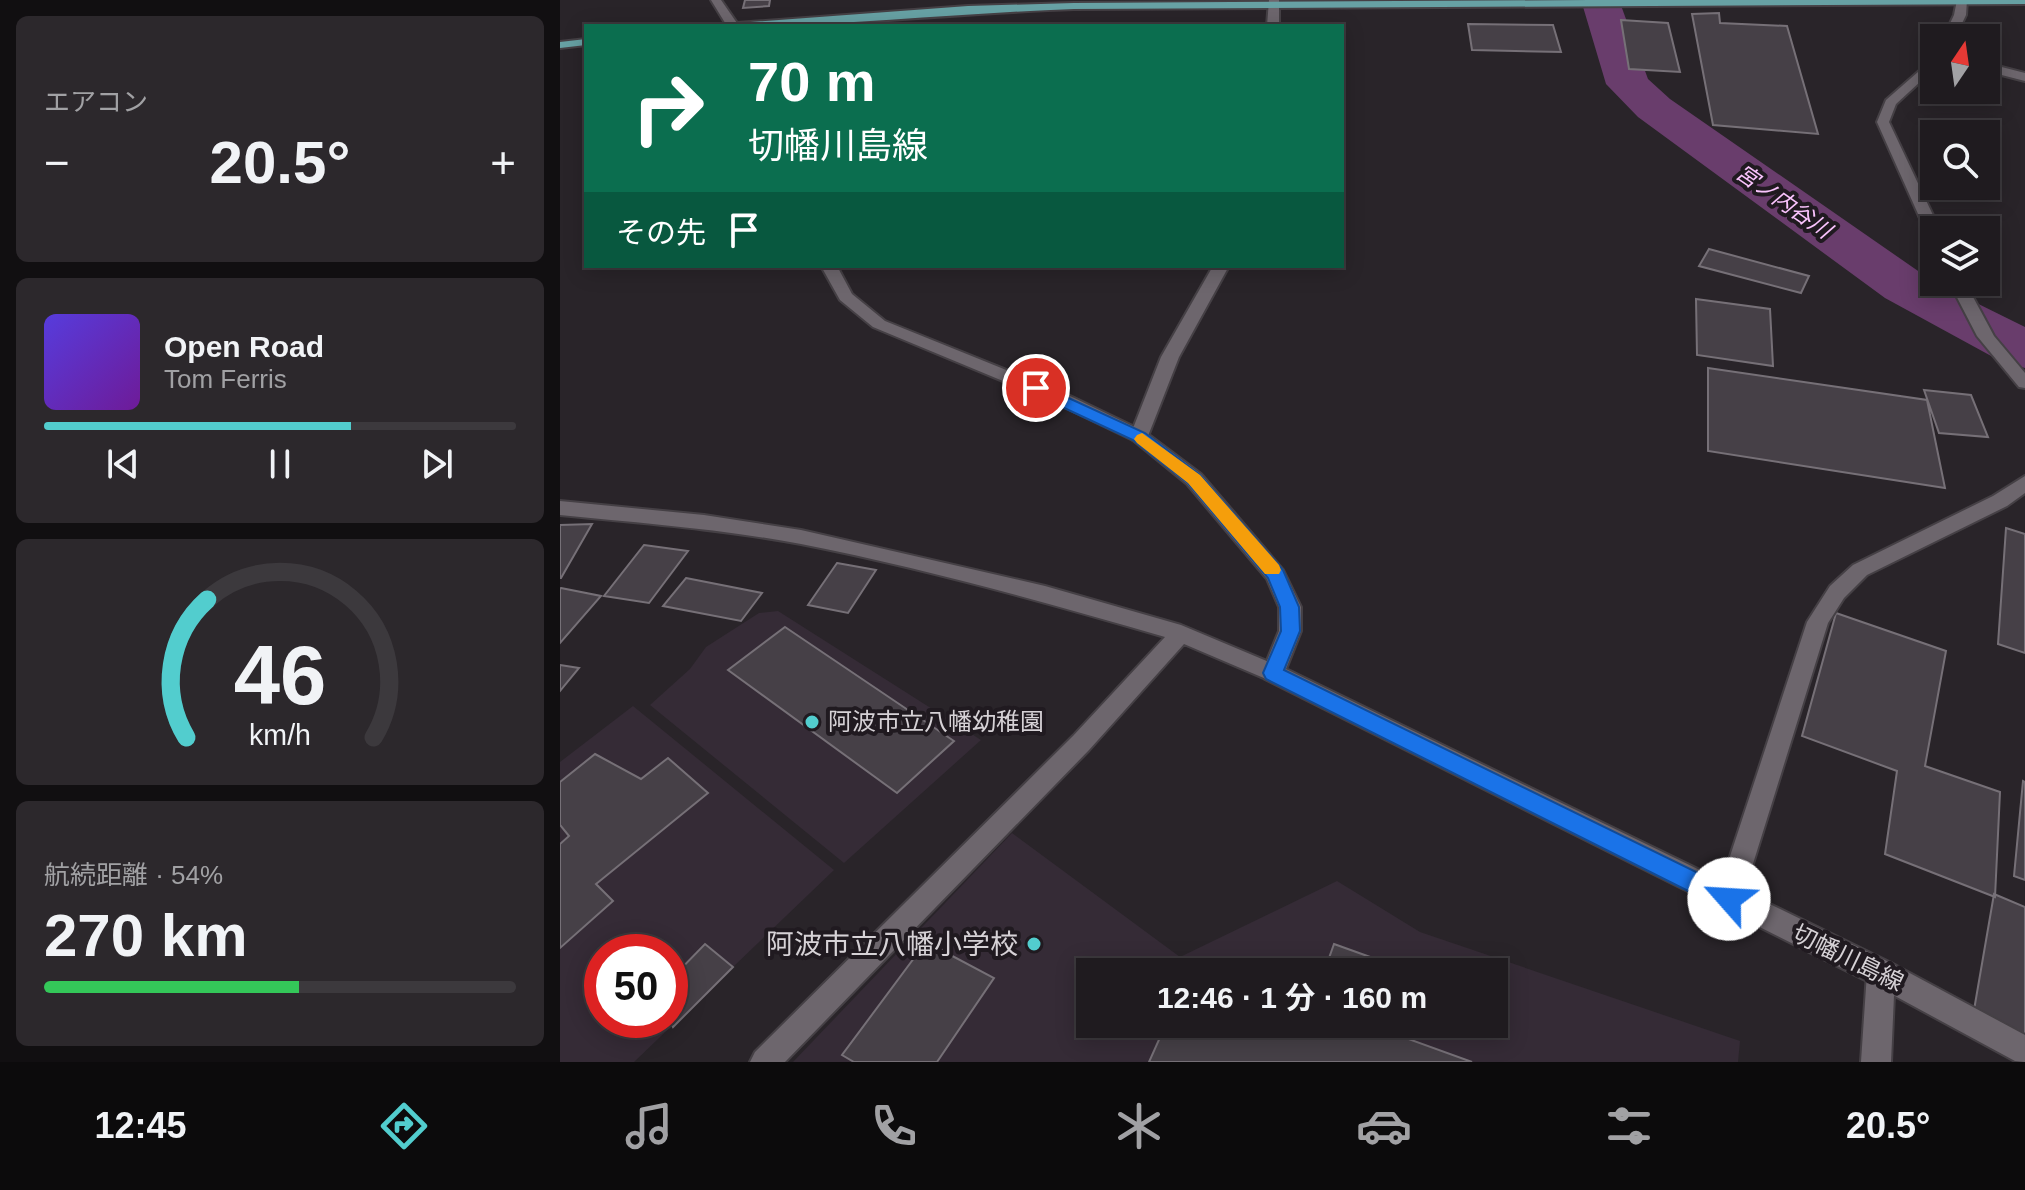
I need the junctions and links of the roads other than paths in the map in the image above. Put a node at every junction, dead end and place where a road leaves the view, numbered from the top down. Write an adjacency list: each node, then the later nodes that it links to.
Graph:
1 (716, 0): 5 (street)
2 (1962, 0): 3 (main road); 4 (main road); 8 (street)
3 (2025, 1)
4 (1273, 2): 6 (main road); 7 (street)
5 (734, 24)
6 (764, 24)
7 (1273, 24)
8 (1954, 24)
9 (584, 42): 10 (main road)
10 (560, 45)
11 (2000, 71): 13 (street)
12 (1920, 75): 14 (street)
13 (2025, 77)
14 (1926, 216)
15 (830, 268): 19 (street)
16 (1220, 268): 19 (street)
17 (1963, 296): 18 (street)
18 (2025, 383)
19 (1139, 436): 23 (street)
20 (2025, 483): 24 (street)
21 (560, 508): 22 (street, 切幡川島線)
22 (1181, 633): 23 (street, 切幡川島線); 27 (street)
23 (1273, 673): 24 (street, 切幡川島線)
24 (1729, 899): 25 (street, 切幡川島線)
25 (1881, 973): 26 (street, 切幡川島線); 28 (street)
26 (2025, 1051)
27 (765, 1062)
28 (1876, 1062)

